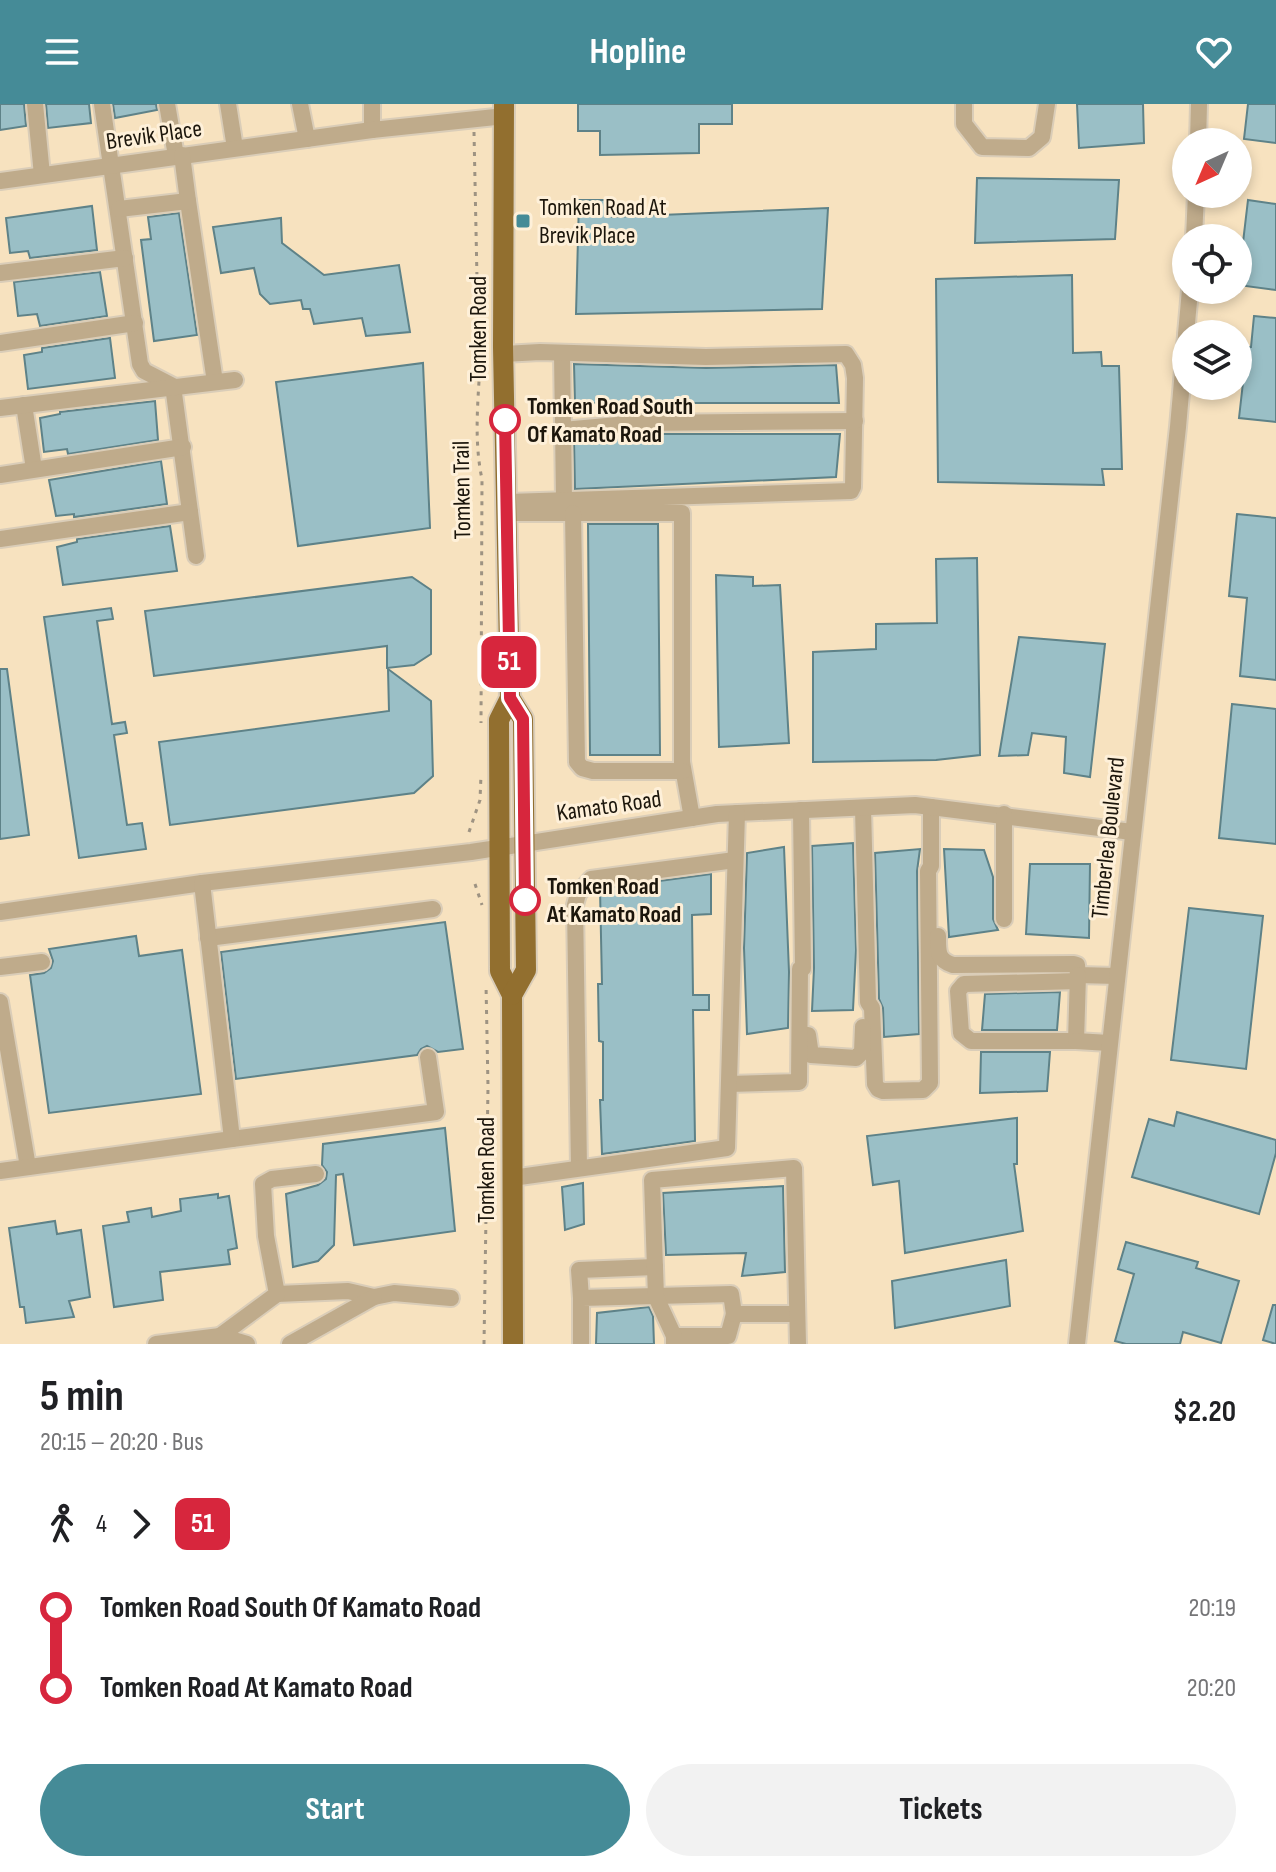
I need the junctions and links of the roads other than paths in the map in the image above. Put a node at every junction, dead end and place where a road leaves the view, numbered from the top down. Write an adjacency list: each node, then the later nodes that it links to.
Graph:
1 (35, 104): 17 (street)
2 (102, 104): 16 (street)
3 (167, 104): 15 (street)
4 (228, 104): 14 (street)
5 (300, 104): 13 (street)
6 (372, 104): 12 (street)
7 (964, 104): 8 (street)
8 (1047, 104)
9 (1199, 104): 11 (street)
10 (504, 110): 12 (street, Brevik Place); 26 (main road, Tomken Road)
11 (1198, 128)
12 (372, 130): 13 (street, Brevik Place)
13 (307, 139): 14 (street, Brevik Place)
14 (235, 148): 15 (street, Brevik Place)
15 (179, 156): 16 (street, Brevik Place); 19 (street)
16 (113, 165): 17 (street, Brevik Place); 20 (street)
17 (42, 175): 18 (street, Brevik Place)
18 (0, 181)
19 (188, 201): 20 (street); 28 (street)
20 (119, 209): 21 (street)
21 (125, 258): 22 (street); 23 (street)
22 (0, 273)
23 (135, 323): 24 (street); 29 (street)
24 (0, 343)
25 (562, 353): 26 (street); 33 (street); 34 (street)
26 (504, 354): 39 (main road, Tomken Road)
27 (235, 380): 28 (street)
28 (215, 382): 29 (street)
29 (173, 386): 31 (street); 35 (street)
30 (1180, 400): 51 (street, Timberlea Boulevard)
31 (24, 405): 32 (street); 36 (street)
32 (0, 408)
33 (855, 421): 34 (street); 38 (street)
34 (563, 430): 38 (street)
35 (183, 447): 36 (street); 40 (street)
36 (34, 469): 37 (street)
37 (0, 475)
38 (569, 506): 39 (street); 44 (street); 44 (street)
39 (506, 508): 43 (main road, Tomken Road)
40 (190, 512): 41 (street); 42 (street)
41 (0, 539)
42 (196, 556)
43 (510, 698): 52 (main road, Tomken Road); 53 (main road, Tomken Road)
44 (683, 771): 50 (street)
45 (931, 807): 46 (street, Kamato Road); 49 (street, Kamato Road); 55 (street)
46 (863, 808): 47 (street, Kamato Road); 68 (street)
47 (801, 810): 48 (street, Kamato Road); 63 (street)
48 (737, 813): 50 (street, Kamato Road); 54 (street)
49 (1004, 814): 51 (street, Kamato Road); 59 (street)
50 (692, 818): 52 (street, Kamato Road)
51 (1132, 832): 64 (street, Timberlea Boulevard)
52 (524, 843): 53 (street, Kamato Road); 66 (main road, Tomken Road)
53 (499, 847): 56 (street, Kamato Road); 66 (main road, Tomken Road)
54 (735, 860): 73 (street); 76 (street)
55 (931, 866): 65 (street); 68 (street)
56 (202, 883): 58 (street, Kamato Road); 60 (street)
57 (433, 909): 60 (street)
58 (0, 912)
59 (1004, 919)
60 (208, 938): 74 (street)
61 (42, 962): 62 (street)
62 (0, 967)
63 (803, 968): 68 (street); 73 (street)
64 (1117, 976): 65 (street); 70 (street, Timberlea Boulevard)
65 (1078, 978): 69 (street); 69 (street)
66 (512, 995): 79 (main road, Tomken Road)
67 (0, 1002): 71 (street)
68 (868, 1002)
69 (1076, 1041): 70 (street)
70 (1109, 1043): 96 (street, Timberlea Boulevard)
71 (4, 1052): 75 (street)
72 (428, 1057): 74 (street)
73 (729, 1084): 76 (street)
74 (232, 1139): 75 (street)
75 (28, 1167): 77 (street)
76 (579, 1168): 79 (street)
77 (0, 1171)
78 (316, 1174): 81 (street)
79 (512, 1178): 93 (main road, Tomken Road)
80 (655, 1267): 82 (street); 85 (street); 87 (street)
81 (277, 1294): 83 (street); 88 (street)
82 (656, 1295): 85 (street); 86 (street); 89 (street)
83 (374, 1297): 84 (street); 92 (street)
84 (451, 1298)
85 (581, 1298): 94 (street)
86 (734, 1314): 87 (street); 89 (street)
87 (797, 1314): 95 (street)
88 (220, 1336): 90 (street); 91 (street)
89 (674, 1340)
90 (156, 1344)
91 (247, 1344)
92 (290, 1344)
93 (513, 1344)
94 (581, 1344)
95 (798, 1344)
96 (1077, 1344)

